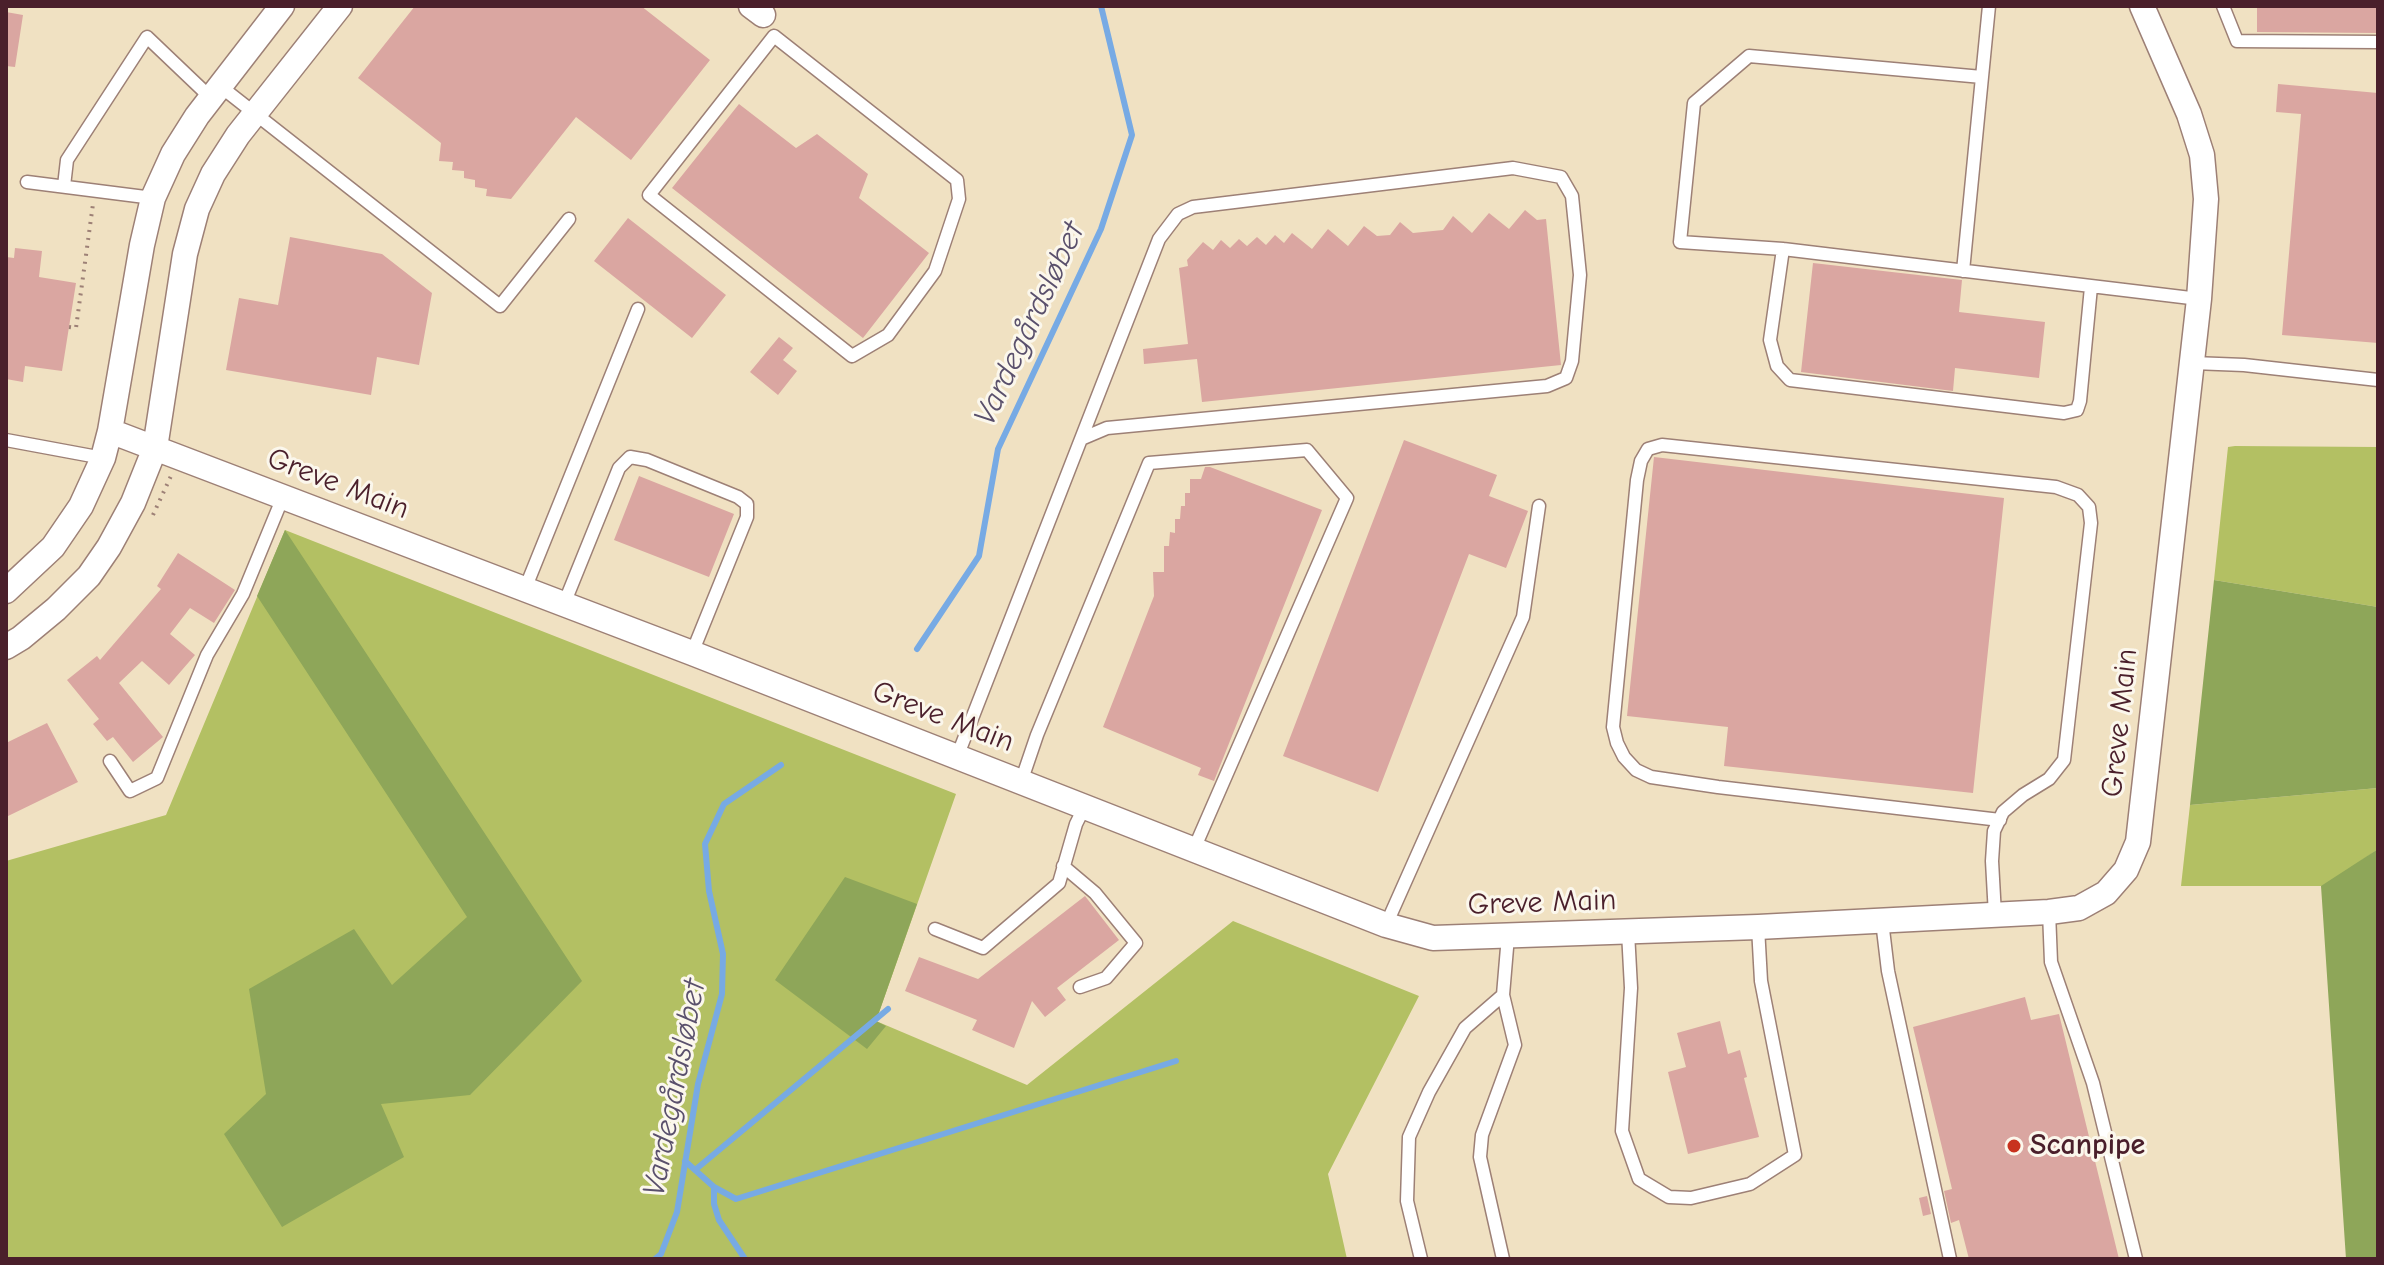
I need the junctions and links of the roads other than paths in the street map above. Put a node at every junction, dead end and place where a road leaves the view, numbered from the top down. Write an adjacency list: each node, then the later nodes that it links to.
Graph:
1 (282, 6): 9 (street)
2 (340, 6): 10 (street)
3 (1989, 6): 8 (lane)
4 (2142, 6): 18 (street, Greve Main)
5 (2223, 6): 7 (lane)
6 (763, 19): 6 (lane)
7 (2378, 42)
8 (1982, 77): 15 (lane); 16 (lane)
9 (215, 92): 10 (lane); 12 (lane); 13 (street)
10 (255, 114): 14 (lane); 25 (street)
11 (27, 182): 12 (lane)
12 (64, 186): 13 (lane)
13 (153, 198): 22 (street)
14 (569, 219)
15 (1783, 249): 16 (lane); 17 (lane)
16 (1963, 271): 17 (lane)
17 (2091, 287): 18 (lane)
18 (2199, 299): 20 (street, Greve Main)
19 (638, 309): 29 (lane)
20 (2193, 363): 21 (lane); 41 (street, Greve Main)
21 (2378, 380)
22 (110, 431): 25 (street, Greve Main); 26 (street)
23 (1081, 439): 23 (lane); 34 (lane)
24 (6, 440): 26 (lane)
25 (155, 448): 27 (street, Greve Main); 32 (street)
26 (103, 458): 30 (street)
27 (283, 497): 29 (street, Greve Main); 35 (lane)
28 (1539, 506): 44 (lane)
29 (525, 589): 31 (street, Greve Main)
30 (6, 591)
31 (564, 604): 33 (street, Greve Main); 33 (lane)
32 (6, 647)
33 (692, 653): 34 (street, Greve Main)
34 (957, 757): 36 (street, Greve Main)
35 (110, 761)
36 (1021, 782): 37 (street, Greve Main); 39 (lane)
37 (1085, 806): 39 (street, Greve Main); 40 (lane)
38 (2000, 820): 38 (lane); 42 (lane)
39 (1194, 849): 44 (street, Greve Main)
40 (1063, 866): 46 (lane); 49 (lane)
41 (2049, 912): 42 (street, Greve Main); 54 (lane)
42 (1995, 915): 43 (street, Greve Main)
43 (1882, 921): 45 (street, Greve Main); 53 (lane)
44 (1386, 925): 48 (street, Greve Main)
45 (1758, 927): 47 (street, Greve Main); 47 (lane)
46 (935, 929)
47 (1628, 932): 48 (street, Greve Main)
48 (1508, 936): 50 (lane)
49 (1080, 987)
50 (1503, 995): 51 (lane); 52 (lane)
51 (1421, 1259)
52 (1503, 1259)
53 (1950, 1259)
54 (2136, 1259)

